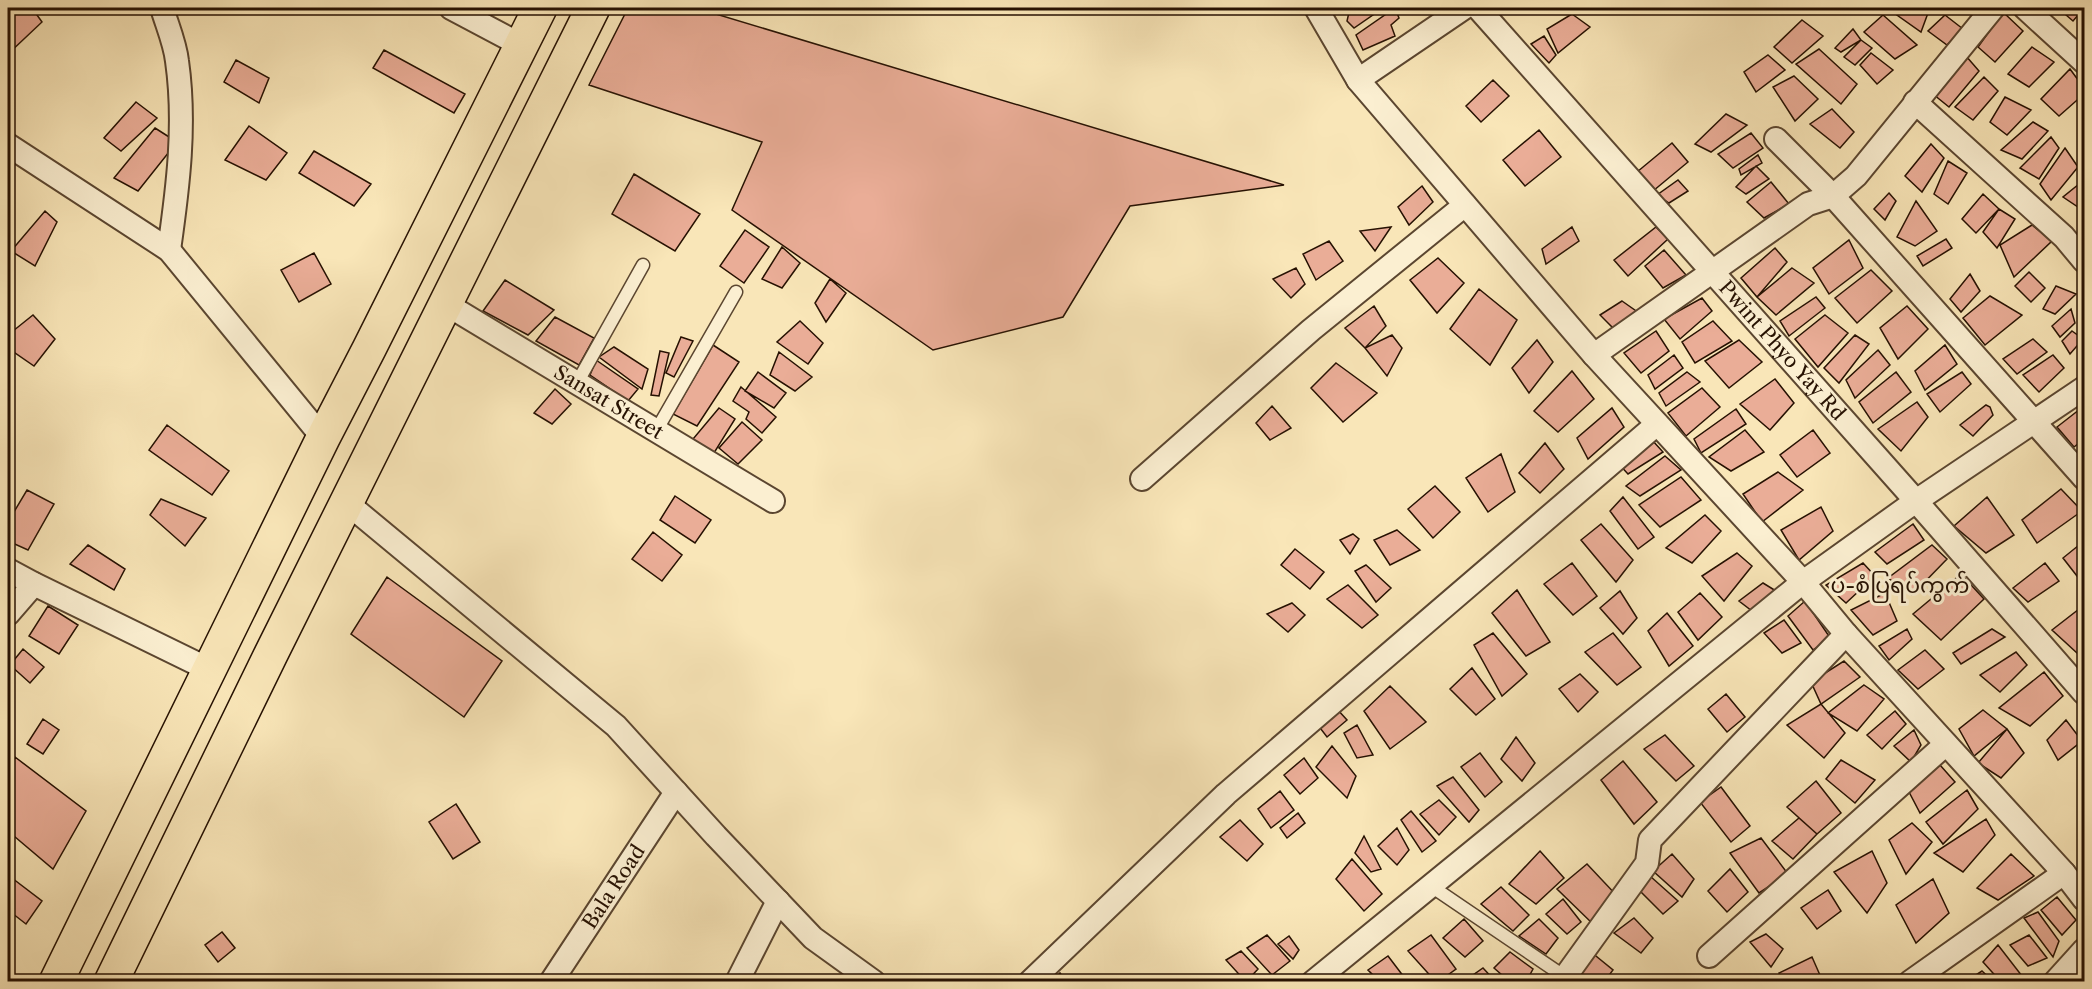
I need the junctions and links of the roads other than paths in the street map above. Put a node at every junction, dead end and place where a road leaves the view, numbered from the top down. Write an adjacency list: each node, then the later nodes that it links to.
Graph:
1 (162, 8): 20 (street)
2 (451, 8): 10 (street)
3 (540, 8): 10 (highway)
4 (593, 8): 15 (highway)
5 (1316, 8): 12 (street)
6 (1464, 8): 12 (street)
7 (1478, 8): 23 (street, Pwint Phyo Yay Rd)
8 (1993, 8): 14 (street)
9 (2025, 8): 11 (street)
10 (521, 45): 13 (highway)
11 (2085, 62)
12 (1358, 80): 19 (street)
13 (501, 86): 15 (highway); 26 (highway)
14 (1916, 102): 18 (street); 21 (street)
15 (542, 111): 25 (highway)
16 (1776, 139): 18 (street)
17 (8, 145): 20 (street)
18 (1833, 196): 23 (street); 31 (street)
19 (1465, 205): 27 (street); 35 (street)
20 (169, 250): 34 (street)
21 (2085, 261)
22 (643, 265): 29 (lane)
23 (1713, 271): 27 (street); 38 (street, Pwint Phyo Yay Rd)
24 (736, 292): 33 (lane)
25 (446, 304): 28 (highway); 29 (street, Sansat Street)
26 (369, 349): 28 (highway); 34 (highway)
27 (1594, 355): 32 (street)
28 (411, 372): 39 (highway)
29 (577, 383): 33 (street, Sansat Street)
30 (2085, 388): 31 (street)
31 (2035, 420): 36 (street); 38 (street)
32 (1657, 424): 41 (street); 65 (street)
33 (656, 431): 37 (street, Sansat Street)
34 (322, 438): 44 (highway)
35 (1142, 478)
36 (2085, 478)
37 (773, 501)
38 (1916, 501): 41 (street); 48 (street, Pwint Phyo Yay Rd)
39 (346, 502): 46 (highway); 50 (street)
40 (8, 570): 42 (street)
41 (1803, 582): 45 (street); 52 (street)
42 (34, 584): 43 (street); 47 (street)
43 (8, 614)
44 (228, 632): 46 (highway); 47 (highway)
45 (1846, 634): 49 (street); 59 (street)
46 (271, 654): 56 (highway)
47 (210, 670): 53 (highway)
48 (2085, 693)
49 (1946, 744): 51 (street); 58 (street)
50 (676, 792): 55 (street); 62 (street, Bala Road)
51 (2064, 873): 54 (street); 67 (street)
52 (1431, 885): 59 (lane); 66 (street)
53 (104, 886): 56 (highway); 60 (highway)
54 (2085, 899)
55 (778, 901): 63 (street); 64 (street)
56 (147, 907): 61 (highway)
57 (2085, 950): 68 (street)
58 (1709, 956)
59 (1562, 979)
60 (56, 981)
61 (111, 981)
62 (551, 981)
63 (737, 981)
64 (874, 981)
65 (1030, 981)
66 (1313, 981)
67 (1910, 981)
68 (2055, 981)

